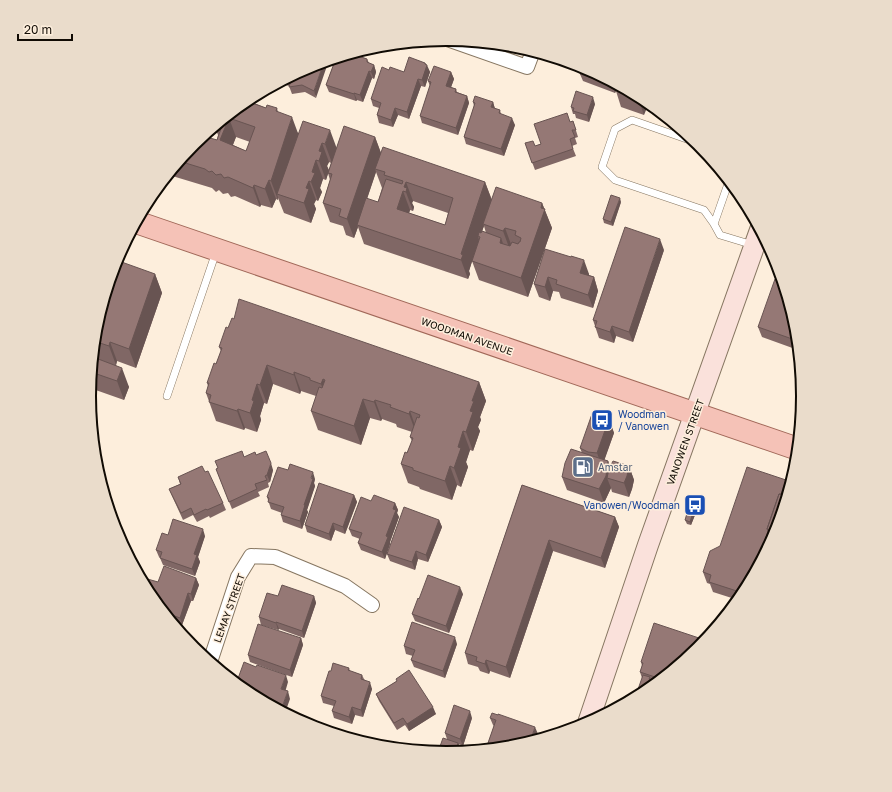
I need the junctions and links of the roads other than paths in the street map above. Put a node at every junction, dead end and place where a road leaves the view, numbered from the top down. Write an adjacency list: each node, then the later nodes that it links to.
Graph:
1 (470, 47): 2 (street)
2 (531, 57)
3 (681, 137): 6 (lane)
4 (727, 187): 6 (lane)
5 (141, 224): 8 (main road, WOODMAN AVENUE)
6 (714, 224): 7 (lane)
7 (758, 238): 10 (main road, VANOWEN STREET)
8 (217, 250): 9 (lane); 10 (main road, WOODMAN AVENUE)
9 (167, 396)
10 (696, 414): 11 (main road, WOODMAN AVENUE); 14 (main road, VANOWEN STREET)
11 (792, 447)
12 (372, 605): 13 (street, LEMAY STREET)
13 (212, 656)
14 (591, 714)

